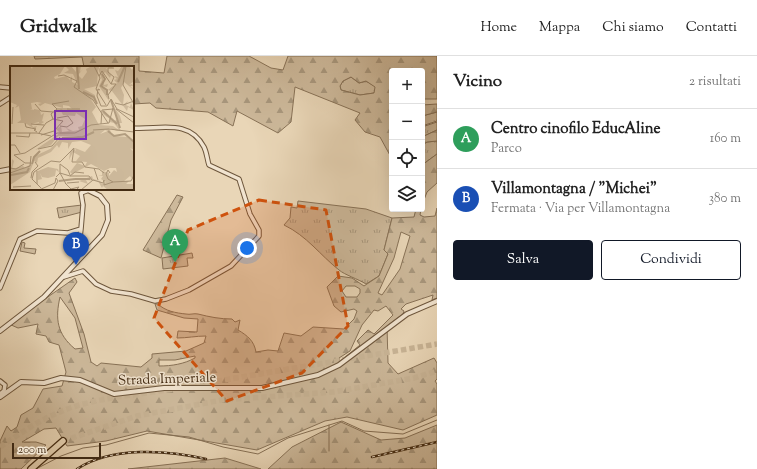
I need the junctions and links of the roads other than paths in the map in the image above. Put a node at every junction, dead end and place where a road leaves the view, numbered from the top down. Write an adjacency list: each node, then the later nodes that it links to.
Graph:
1 (0, 87): 2 (street)
2 (10, 88)
3 (10, 98): 4 (street)
4 (0, 104)
5 (134, 128): 11 (street)
6 (10, 169): 7 (street)
7 (0, 171)
8 (88, 190): 9 (street); 10 (street)
9 (81, 229): 10 (street); 12 (street)
10 (77, 262): 11 (street)
11 (63, 277): 14 (street)
12 (0, 288)
13 (437, 301): 17 (street, Strada Imperiale)
14 (0, 331)
15 (0, 381): 16 (street)
16 (0, 394)
17 (0, 397)
18 (63, 441): 19 (highway)
19 (31, 469)

